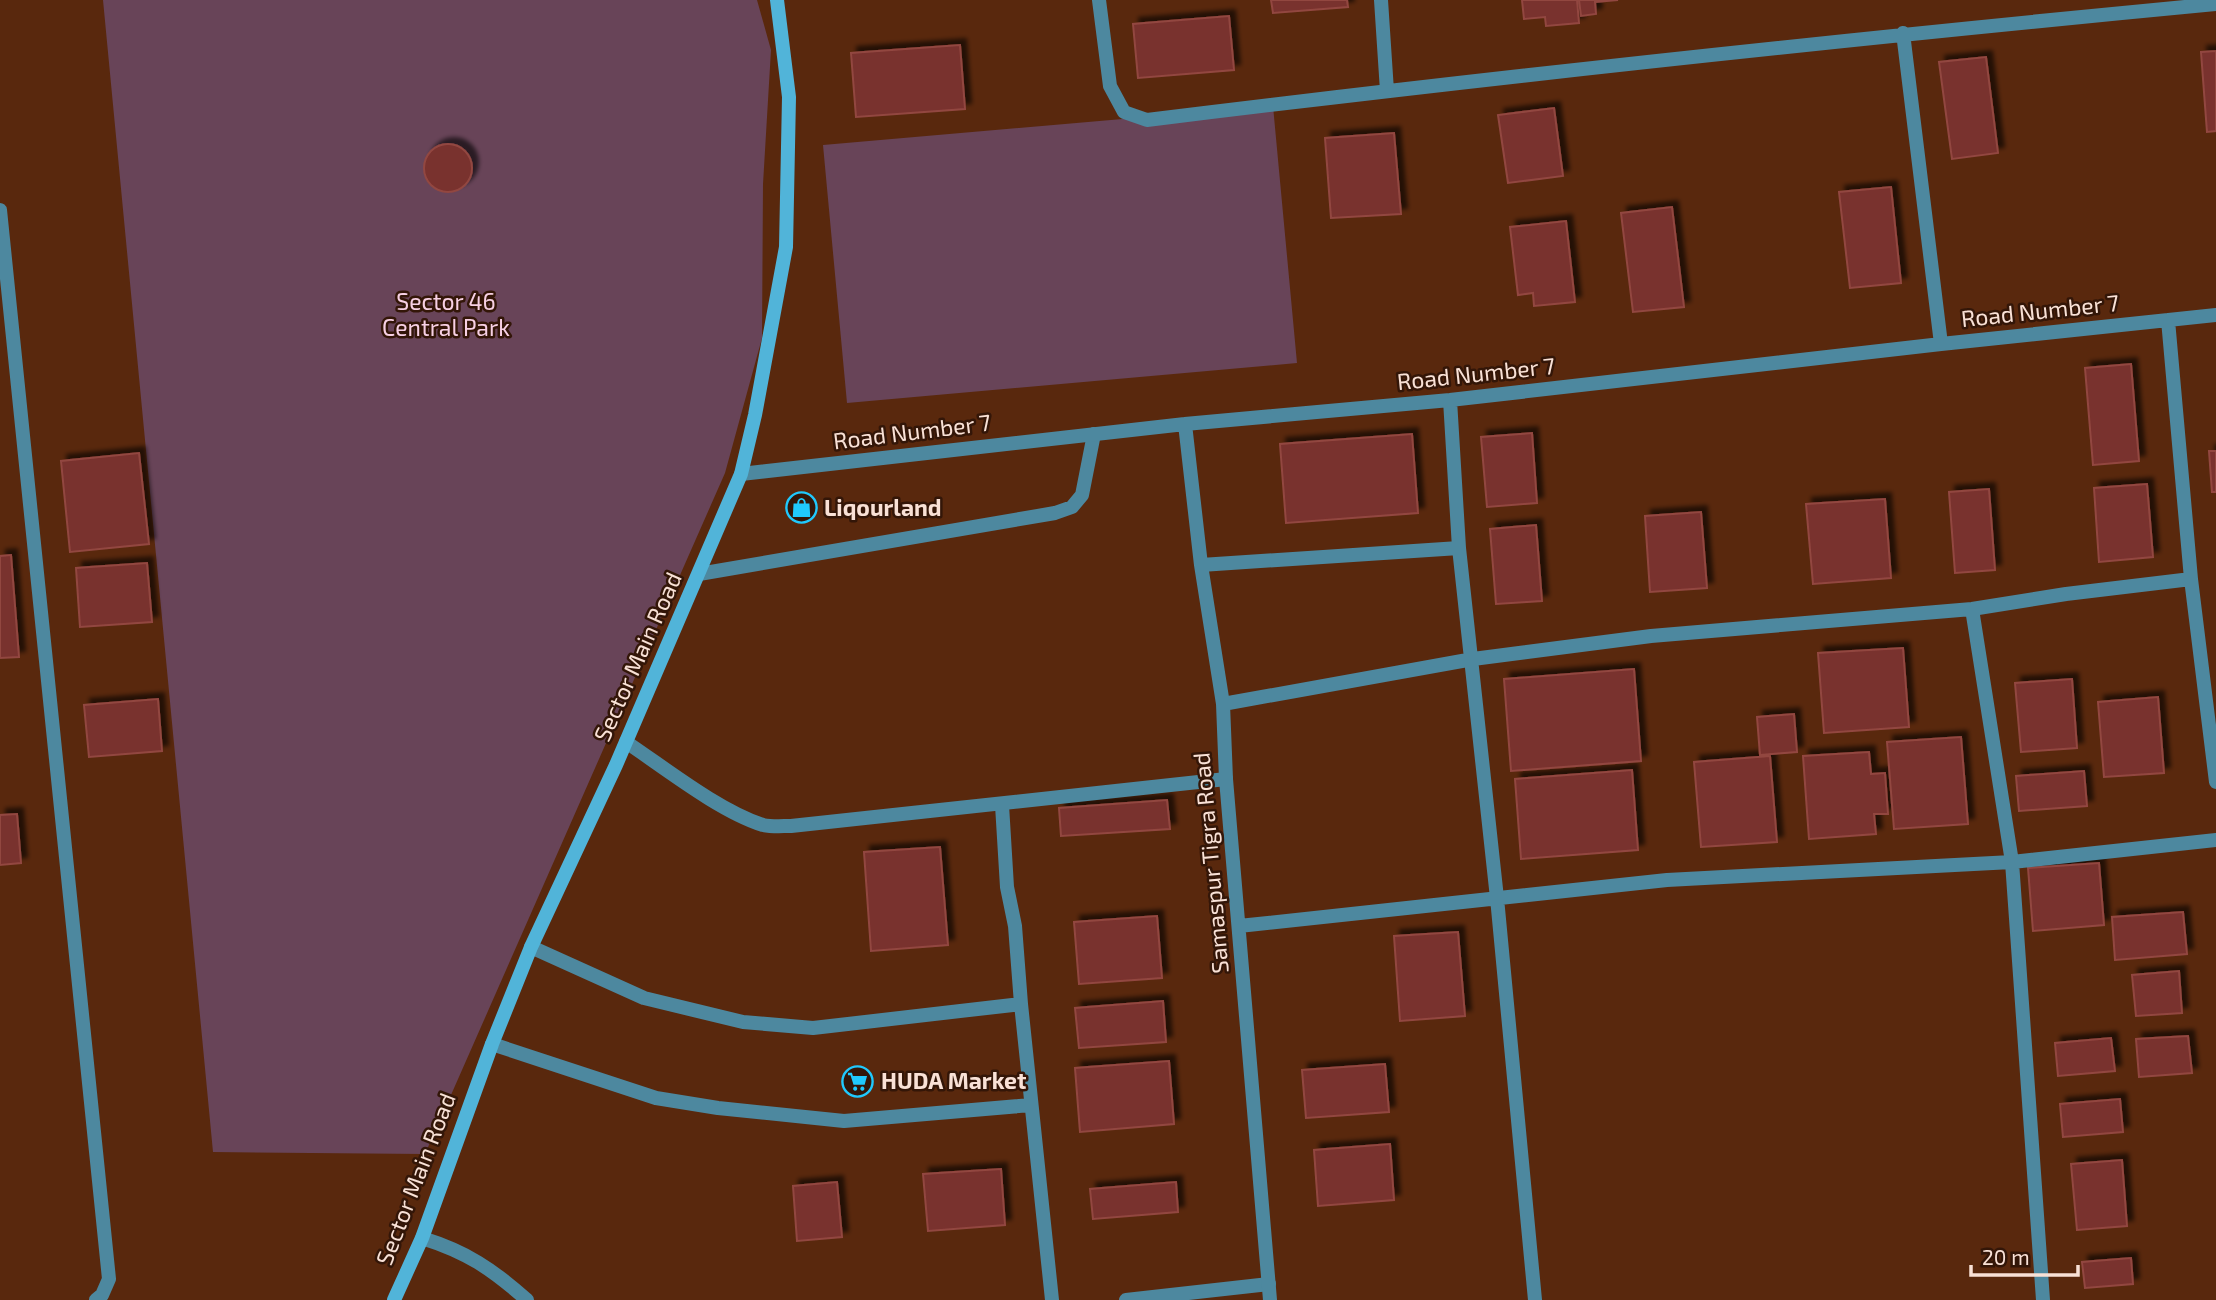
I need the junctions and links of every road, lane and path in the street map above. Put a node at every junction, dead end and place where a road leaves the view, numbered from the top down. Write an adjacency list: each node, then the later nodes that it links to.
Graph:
1 (778, 0): 14 (street, Sector Main Road)
2 (1099, 0): 6 (street)
3 (1381, 0): 6 (street)
4 (2216, 4): 5 (street)
5 (1903, 33): 6 (street); 10 (street)
6 (1387, 91)
7 (0, 210): 36 (street)
8 (2216, 315): 9 (street, Road Number 7)
9 (2168, 320): 10 (street, Road Number 7); 18 (street)
10 (1941, 344): 11 (street, Road Number 7)
11 (1450, 400): 12 (street, Road Number 7); 15 (street)
12 (1185, 424): 13 (street, Road Number 7); 16 (street, Samaspur Tigra Road)
13 (1094, 434): 14 (street, Road Number 7); 17 (street)
14 (741, 474): 17 (street, Sector Main Road)
15 (1459, 548): 16 (street); 20 (street)
16 (1201, 565): 21 (street, Samaspur Tigra Road)
17 (699, 574): 22 (street, Sector Main Road)
18 (2191, 579): 19 (street); 24 (street)
19 (1972, 609): 20 (street); 27 (street)
20 (1473, 659): 21 (street); 28 (street)
21 (1223, 704): 23 (street, Samaspur Tigra Road)
22 (626, 742): 25 (street); 30 (street, Sector Main Road)
23 (1226, 779): 25 (street); 29 (street, Samaspur Tigra Road)
24 (2216, 782)
25 (1002, 805): 31 (street)
26 (2216, 840): 27 (street)
27 (2012, 862): 28 (street); 43 (street)
28 (1497, 898): 29 (street); 42 (street)
29 (1239, 926): 35 (street, Samaspur Tigra Road)
30 (531, 947): 31 (street); 32 (street, Sector Main Road)
31 (1021, 1004): 33 (street)
32 (492, 1044): 33 (street); 34 (street, Sector Main Road)
33 (1031, 1105): 39 (street)
34 (422, 1238): 37 (street, Sector Main Road); 38 (street)
35 (1269, 1284): 40 (street); 41 (street, Samaspur Tigra Road)
36 (96, 1300)
37 (394, 1300)
38 (527, 1300)
39 (1052, 1300)
40 (1126, 1300)
41 (1270, 1300)
42 (1535, 1300)
43 (2043, 1300)

